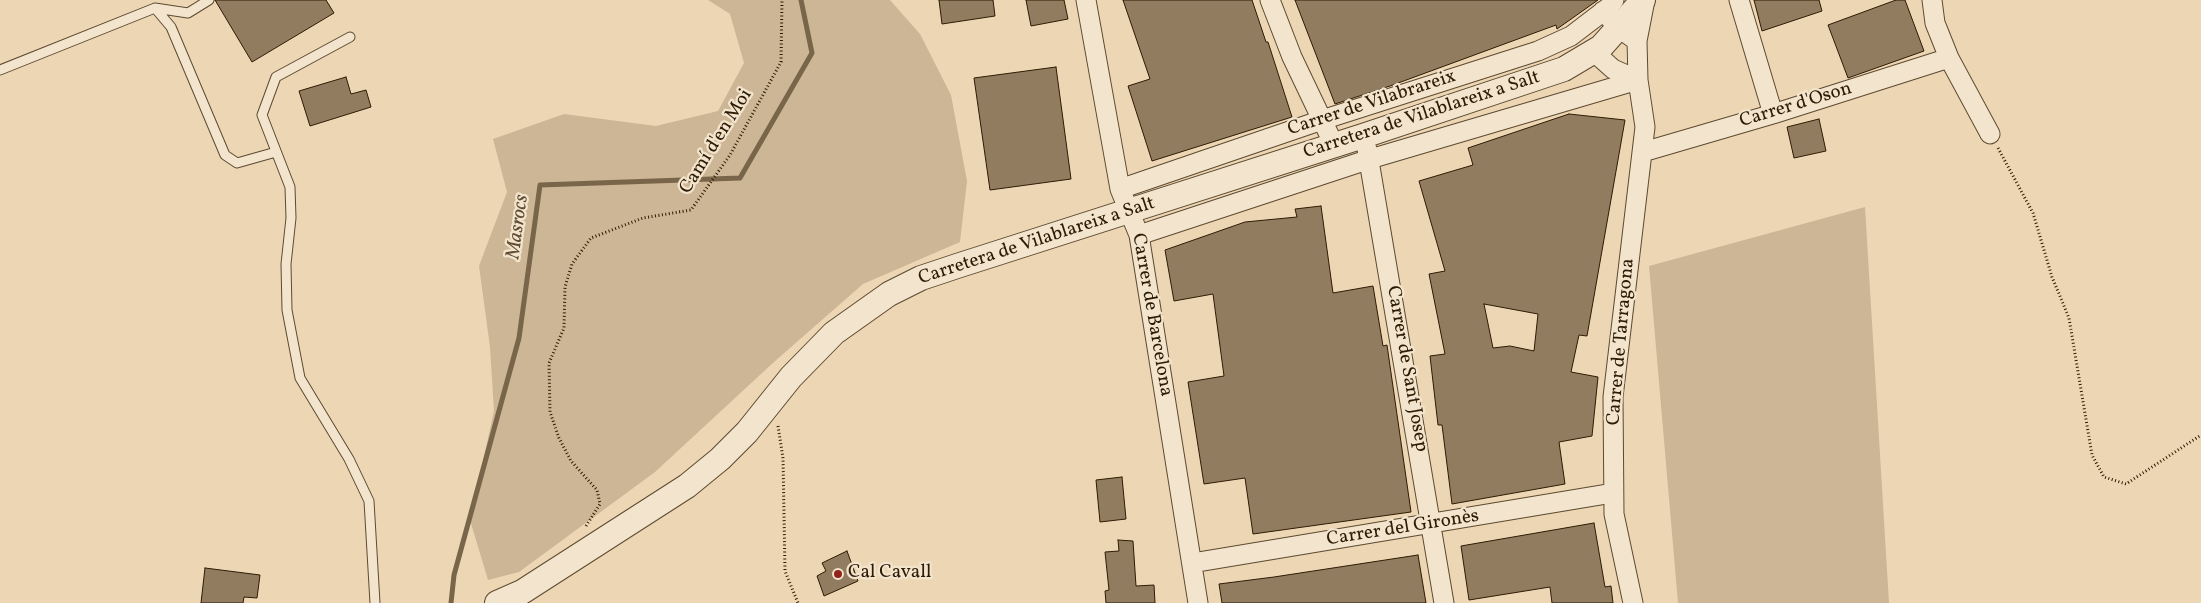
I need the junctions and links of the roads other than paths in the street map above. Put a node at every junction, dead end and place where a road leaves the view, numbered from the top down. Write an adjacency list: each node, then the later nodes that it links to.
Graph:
1 (209, 0): 7 (lane)
2 (1086, 0): 22 (street, Carrer de Barcelona)
3 (1270, 0): 15 (street)
4 (1644, 0): 8 (street, Carretera de Vilablareix a Salt)
5 (1739, 0): 14 (street)
6 (1932, 0): 11 (street)
7 (156, 8): 12 (lane); 19 (lane)
8 (1618, 20): 10 (street, Carretera de Vilablareix a Salt); 13 (street, Carrer de Tarragona); 15 (street, Carrer de Vilabrareix)
9 (350, 37): 19 (lane)
10 (1594, 52): 13 (street); 17 (street, Carretera de Vilablareix a Salt)
11 (1949, 58): 14 (street, Carrer d'Oson); 16 (street)
12 (0, 70)
13 (1638, 80): 20 (street, Carrer de Tarragona); 21 (street)
14 (1773, 114): 20 (street, Carrer d'Oson)
15 (1322, 120): 18 (street); 22 (street, Carrer de Vilabrareix)
16 (1990, 134)
17 (1363, 136): 18 (street, Carretera de Vilablareix a Salt); 21 (street, Carrer de Sant Josep)
18 (1334, 145): 23 (street, Carretera de Vilablareix a Salt)
19 (276, 152): 28 (lane)
20 (1643, 152): 25 (street, Carrer de Tarragona)
21 (1370, 159): 24 (street); 26 (street, Carrer de Sant Josep)
22 (1120, 189): 23 (street, Carrer de Barcelona)
23 (1130, 211): 24 (street, Carrer de Barcelona); 29 (street, Carretera de Vilablareix a Salt)
24 (1139, 235): 27 (street, Carrer de Barcelona)
25 (1613, 493): 26 (street, Carrer del Gironès); 32 (street, Carrer de Tarragona)
26 (1432, 524): 27 (street, Carrer del Gironès); 31 (street, Carrer de Sant Josep)
27 (1192, 563): 30 (street, Carrer de Barcelona)
28 (375, 603)
29 (498, 603)
30 (1198, 603)
31 (1444, 603)
32 (1633, 603)

